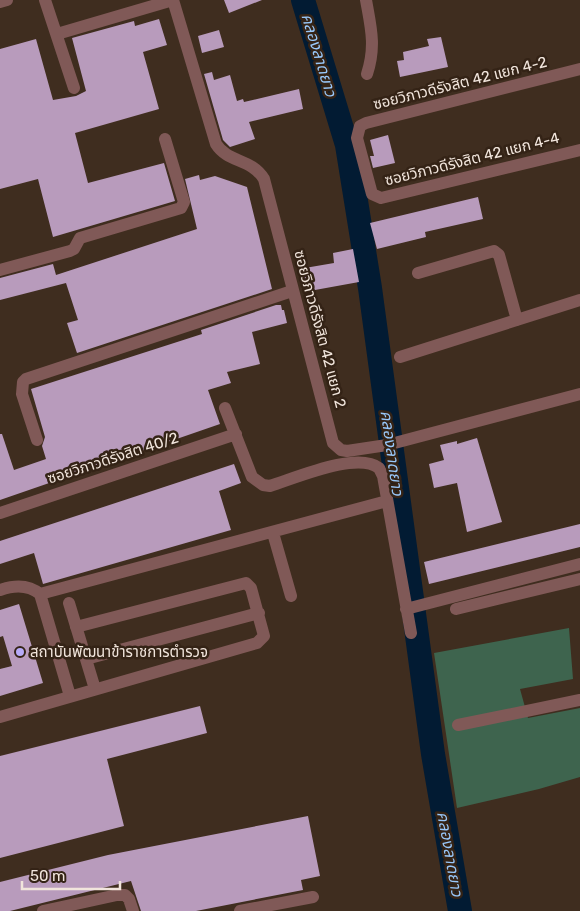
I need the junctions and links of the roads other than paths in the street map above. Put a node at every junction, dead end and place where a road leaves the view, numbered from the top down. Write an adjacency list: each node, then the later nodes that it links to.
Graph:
1 (7, 0): 5 (street)
2 (46, 0): 6 (street)
3 (173, 0): 6 (street); 15 (street, ซอยวิภาวดีรังสิต 42 แยก 2)
4 (366, 0): 8 (street)
5 (0, 2)
6 (57, 34): 9 (street)
7 (580, 69): 12 (street, ซอยวิภาวดีรังสิต 42 แยก 4-2)
8 (367, 74)
9 (74, 88)
10 (165, 139): 13 (street)
11 (580, 150): 12 (street, ซอยวิภาวดีรังสิต 42 แยก 4-4)
12 (372, 194)
13 (0, 270)
14 (418, 273): 17 (street)
15 (292, 292): 19 (street, ซอยวิภาวดีรังสิต 42 แยก 2); 22 (street)
16 (580, 300): 17 (street)
17 (517, 320): 18 (street)
18 (400, 357)
19 (580, 394)
20 (225, 408): 21 (street)
21 (236, 434): 23 (street); 24 (street, ซอยวิภาวดีรังสิต 40/2)
22 (37, 440)
23 (387, 501): 25 (street); 32 (street)
24 (0, 513)
25 (273, 533): 29 (street); 30 (street)
26 (580, 564): 32 (street)
27 (580, 579): 33 (street)
28 (0, 590): 29 (street)
29 (40, 594): 39 (street)
30 (291, 596)
31 (69, 603): 35 (street)
32 (409, 608): 36 (street)
33 (456, 609)
34 (258, 613): 35 (street); 37 (street); 38 (street)
35 (76, 627): 37 (street)
36 (410, 633)
37 (86, 659): 38 (street)
38 (95, 689): 39 (street)
39 (70, 696): 41 (street)
40 (580, 700): 42 (street)
41 (0, 717)
42 (458, 725)
43 (313, 897): 46 (street)
44 (43, 911): 45 (street)
45 (134, 911)
46 (240, 911)

